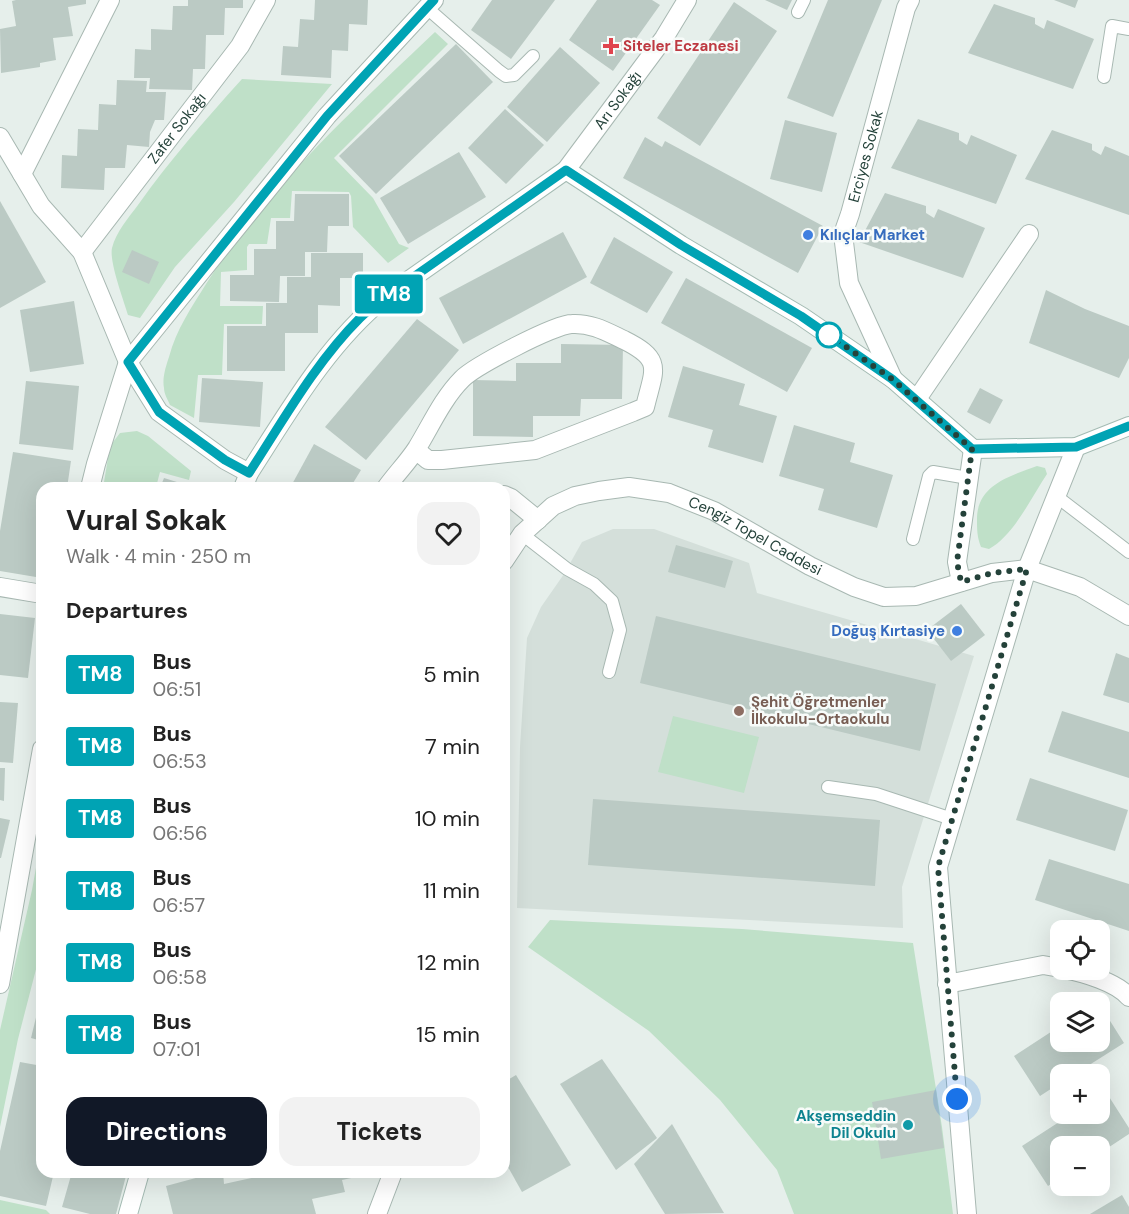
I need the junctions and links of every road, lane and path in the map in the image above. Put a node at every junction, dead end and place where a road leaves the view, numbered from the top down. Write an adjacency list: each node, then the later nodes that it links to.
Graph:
1 (110, 0): 13 (street)
2 (266, 0): 15 (street, Zafer Sokağı)
3 (687, 0): 12 (street, Arı Sokağı)
4 (804, 0): 7 (lane)
5 (910, 0): 17 (street, Erciyes Sokak)
6 (430, 4): 9 (lane); 16 (street)
7 (798, 12)
8 (1129, 29): 10 (lane)
9 (533, 56)
10 (1104, 77)
11 (0, 137): 13 (street)
12 (566, 170): 17 (street); 24 (street)
13 (22, 174): 15 (street)
14 (1029, 234): 18 (street)
15 (82, 252): 16 (street)
16 (128, 362): 24 (street); 25 (street)
17 (892, 379): 18 (street)
18 (917, 399): 21 (street)
19 (1129, 426): 20 (street)
20 (1076, 447): 21 (street); 27 (street)
21 (972, 449): 23 (street)
22 (416, 450): 22 (street); 26 (street)
23 (968, 478): 31 (lane); 35 (street)
24 (246, 480)
25 (92, 482)
26 (395, 482)
27 (1056, 496): 33 (lane); 34 (street)
28 (510, 498): 29 (street)
29 (538, 520): 30 (street, Cengiz Topel Caddesi); 35 (street, Cengiz Topel Caddesi)
30 (522, 534): 32 (street, Cengiz Topel Caddesi); 39 (lane)
31 (913, 539)
32 (510, 552)
33 (1129, 552)
34 (1027, 569): 35 (street, Cengiz Topel Caddesi); 38 (street); 42 (street)
35 (961, 582)
36 (0, 587): 37 (street)
37 (36, 593)
38 (1129, 616)
39 (609, 672)
40 (828, 787): 42 (lane)
41 (36, 788): 45 (street)
42 (952, 819): 46 (street)
43 (1050, 966): 46 (street)
44 (1098, 980): 47 (street)
45 (0, 984)
46 (947, 984): 52 (street)
47 (1129, 997)
48 (138, 1178): 50 (street)
49 (391, 1178): 51 (street)
50 (128, 1214)
51 (376, 1214)
52 (967, 1214)

